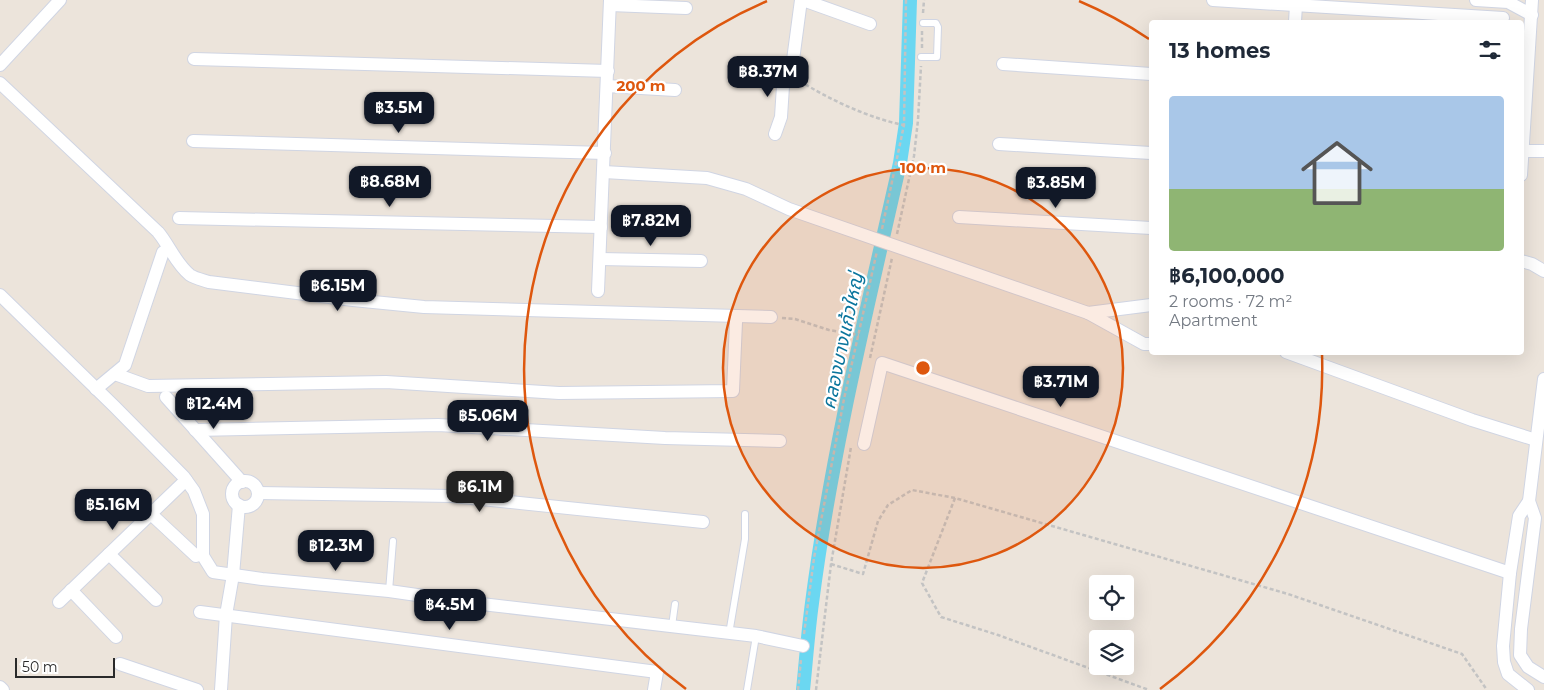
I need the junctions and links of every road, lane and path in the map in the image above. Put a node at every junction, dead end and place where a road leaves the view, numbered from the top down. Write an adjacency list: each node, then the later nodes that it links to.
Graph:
1 (60, 0): 19 (street)
2 (802, 0): 15 (street); 22 (street)
3 (906, 0): 26 (path)
4 (924, 0): 14 (path)
5 (1213, 0): 9 (street)
6 (1476, 0): 11 (street)
7 (1532, 0): 11 (street)
8 (610, 3): 10 (street); 20 (street)
9 (1296, 5): 12 (street); 13 (street)
10 (686, 8)
11 (1532, 15): 28 (street)
12 (1503, 18)
13 (1295, 20)
14 (922, 23): 16 (path); 16 (lane)
15 (870, 24)
16 (921, 57): 41 (path)
17 (194, 59): 20 (street)
18 (1003, 64): 21 (street)
19 (0, 65)
20 (608, 71): 24 (street)
21 (1149, 74)
22 (791, 75): 26 (path); 27 (street)
23 (0, 83): 53 (street)
24 (607, 86): 25 (street); 34 (street)
25 (676, 90)
26 (904, 125): 40 (path)
27 (775, 134)
28 (1524, 136)
29 (193, 141): 34 (street)
30 (999, 144): 33 (street)
31 (1524, 151): 32 (street)
32 (1544, 151)
33 (1149, 153)
34 (604, 154): 35 (street)
35 (604, 172): 38 (street); 52 (street)
36 (959, 217): 39 (street)
37 (179, 218): 38 (street)
38 (601, 226): 45 (street)
39 (1149, 228)
40 (881, 234)
41 (896, 236)
42 (879, 243): 55 (path)
43 (163, 252): 59 (street)
44 (892, 254): 58 (path)
45 (600, 260): 46 (street); 49 (street)
46 (701, 261)
47 (1524, 262): 48 (street)
48 (1544, 270)
49 (598, 291)
50 (0, 295): 61 (street)
51 (1149, 305): 52 (street)
52 (1088, 313): 56 (street)
53 (771, 318): 55 (path)
54 (736, 322): 59 (street)
55 (859, 335): 95 (path)
56 (1149, 344)
57 (1294, 355): 64 (street)
58 (868, 364)
59 (115, 374): 61 (street)
60 (1544, 379): 64 (street)
61 (96, 389): 67 (street)
62 (166, 397): 63 (street)
63 (195, 430): 65 (street); 68 (street)
64 (1536, 440): 71 (street)
65 (780, 441)
66 (858, 441): 79 (path); 80 (street)
67 (186, 480): 73 (street); 81 (street)
68 (242, 482): 69 (street); 72 (street)
69 (258, 493): 72 (street); 75 (street)
70 (955, 498): 79 (path); 106 (path); 107 (path)
71 (1529, 502): 80 (street); 86 (street)
72 (240, 505): 81 (street)
73 (151, 514): 77 (street); 78 (street)
74 (745, 514): 92 (lane)
75 (703, 522)
76 (393, 541): 83 (lane)
77 (109, 554): 82 (street); 85 (street)
78 (196, 556)
79 (831, 564): 105 (path)
80 (1510, 573): 84 (street)
81 (233, 575): 83 (street); 90 (street)
82 (71, 590): 87 (street); 94 (street)
83 (389, 591): 91 (street)
84 (1508, 596): 86 (street); 108 (street)
85 (156, 600)
86 (1525, 600): 97 (street)
87 (59, 602)
88 (675, 604): 91 (lane)
89 (200, 612): 90 (street)
90 (226, 615): 101 (street); 102 (street)
91 (672, 626): 92 (street)
92 (729, 634): 93 (street)
93 (756, 636): 95 (street); 103 (lane)
94 (116, 637)
95 (802, 646): 104 (path)
96 (120, 664): 100 (street)
97 (1544, 677)
98 (0, 687): 99 (street)
99 (3, 690)
100 (197, 690)
101 (222, 690)
102 (654, 690)
103 (747, 690)
104 (798, 690)
105 (816, 690)
106 (1149, 690)
107 (1487, 690)
108 (1528, 690)

